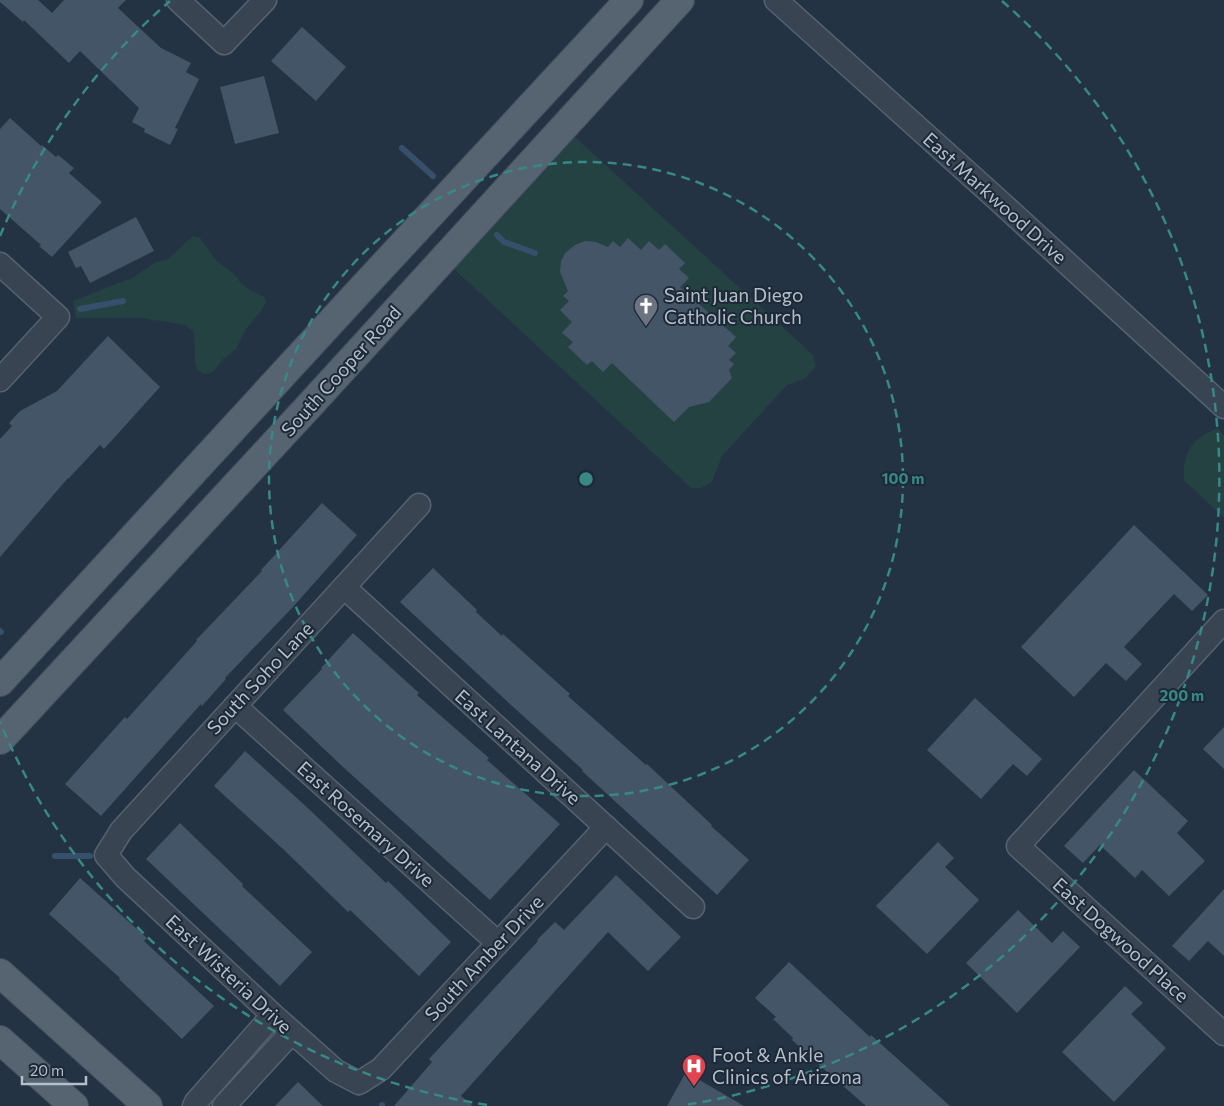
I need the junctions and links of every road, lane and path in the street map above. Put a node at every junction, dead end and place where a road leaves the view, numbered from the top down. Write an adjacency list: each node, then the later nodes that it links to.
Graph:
1 (178, 0): 2 (street)
2 (265, 0)
3 (629, 0): 7 (main road)
4 (680, 0): 10 (main road, South Cooper Road)
5 (776, 0): 9 (street, East Markwood Drive)
6 (0, 264): 8 (street)
7 (279, 378): 10 (main road); 14 (main road)
8 (0, 380)
9 (1220, 400)
10 (310, 405): 16 (main road, South Cooper Road)
11 (420, 505): 12 (street, South Soho Lane)
12 (344, 587): 15 (street, South Soho Lane); 17 (street, East Lantana Drive)
13 (1224, 621): 24 (street, East Dogwood Place)
14 (0, 682)
15 (235, 706): 18 (street, South Soho Lane); 20 (street, East Rosemary Drive)
16 (0, 740)
17 (606, 828): 19 (street, East Lantana Drive); 20 (street, South Amber Drive)
18 (106, 855): 22 (street, East Wisteria Drive)
19 (693, 907)
20 (498, 943): 28 (street, South Amber Drive)
21 (0, 973): 30 (main road)
22 (273, 1015): 23 (street, East Wisteria Drive); 26 (street)
23 (292, 1032): 27 (street); 28 (street, East Wisteria Drive)
24 (1224, 1034)
25 (0, 1040): 29 (main road)
26 (233, 1059): 27 (street); 31 (street)
27 (252, 1076): 32 (street)
28 (359, 1083)
29 (74, 1106)
30 (148, 1106)
31 (194, 1106)
32 (224, 1106)

